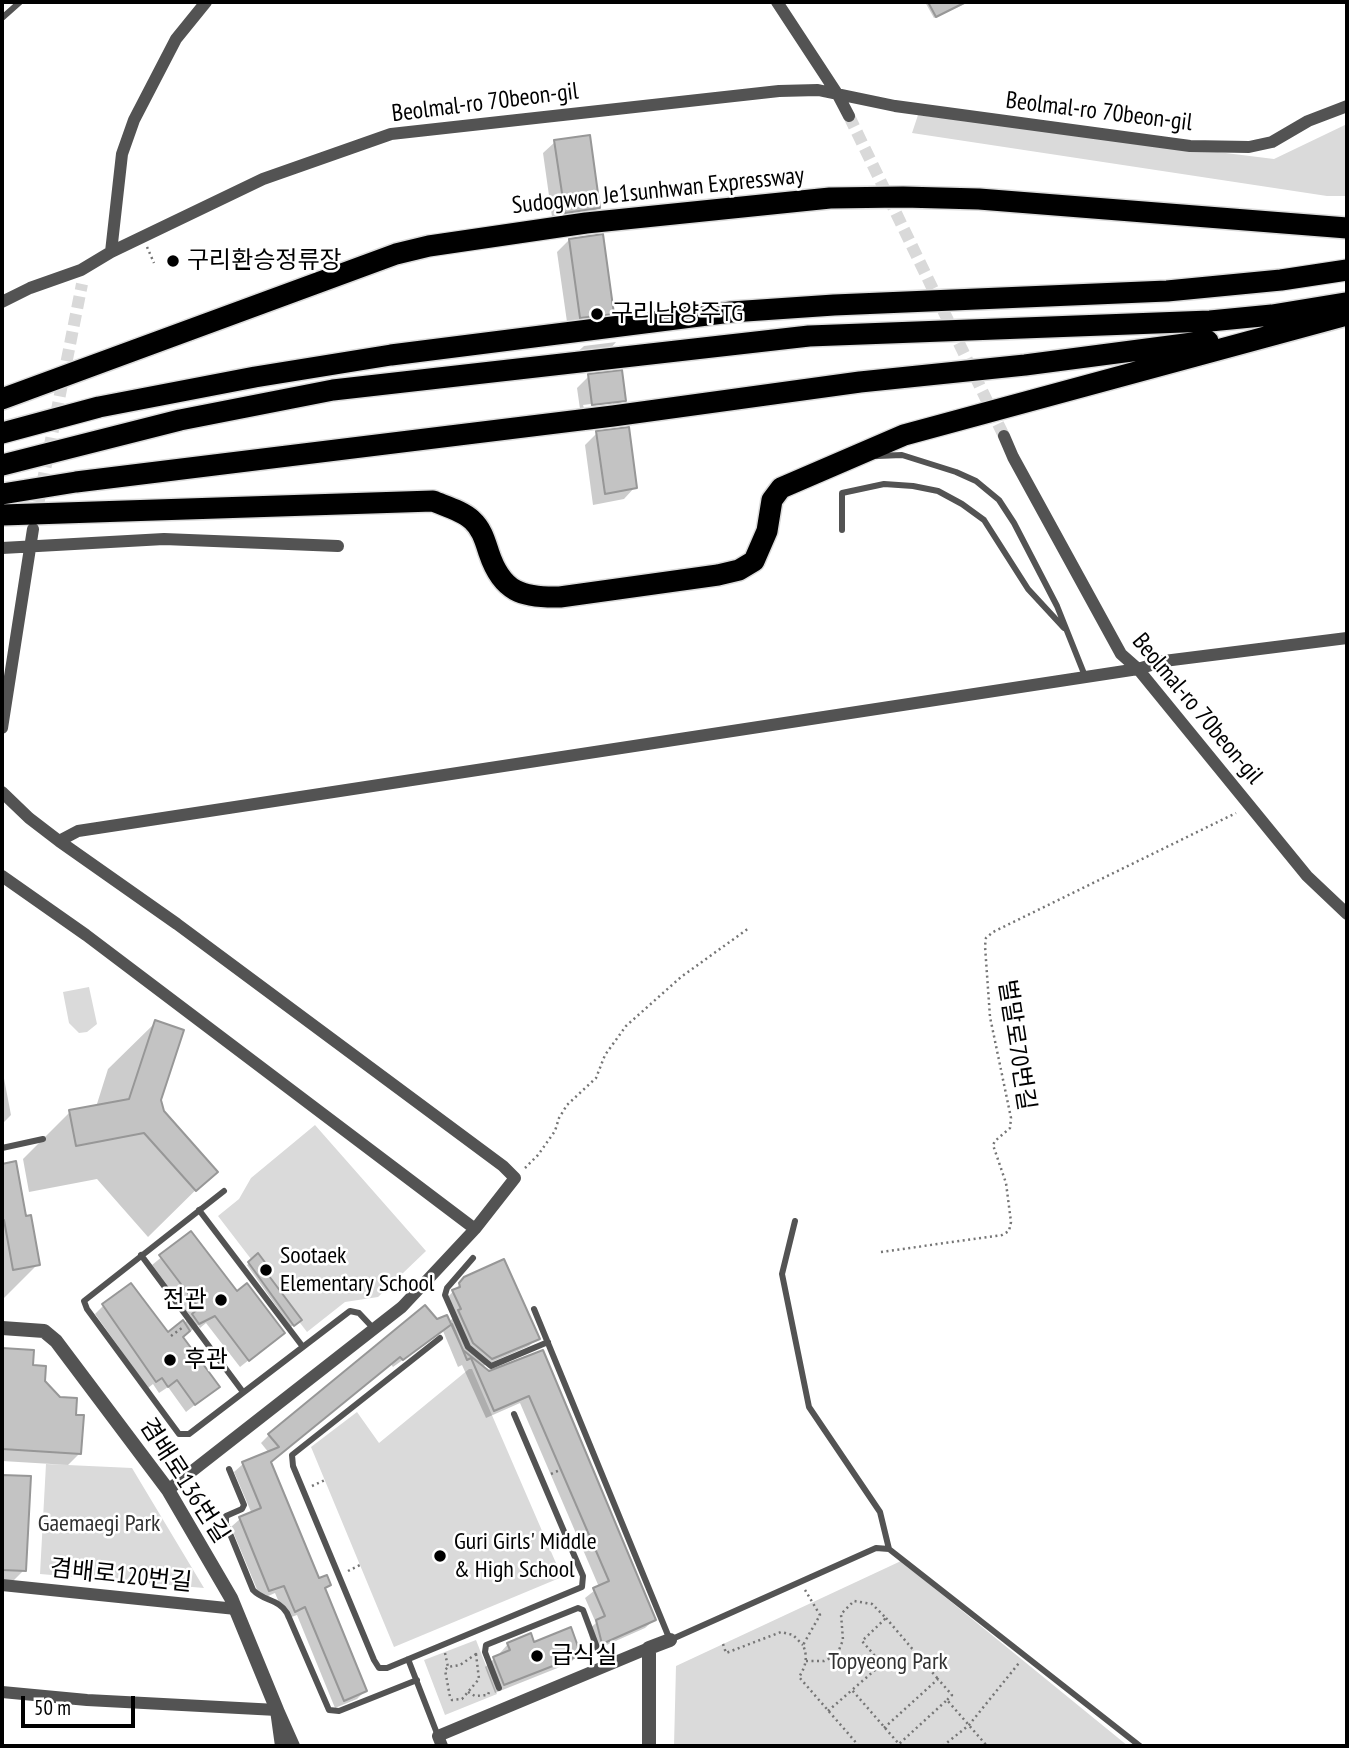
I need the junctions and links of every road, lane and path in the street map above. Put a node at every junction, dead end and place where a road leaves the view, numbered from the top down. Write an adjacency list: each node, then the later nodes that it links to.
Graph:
1 (20, 2): 4 (lane)
2 (206, 2): 9 (street)
3 (777, 2): 5 (street)
4 (2, 18)
5 (838, 95): 6 (street, Beolmal-ro 70beon-gil); 7 (street); 9 (street, Beolmal-ro 70beon-gil)
6 (1347, 106)
7 (849, 116)
8 (1347, 228): 15 (highway, Sudogwon Je1sunhwan Expressway)
9 (111, 252): 11 (street, Beolmal-ro 70beon-gil)
10 (1347, 270): 16 (highway)
11 (2, 302)
12 (1347, 302): 19 (highway)
13 (1347, 309): 20 (highway)
14 (1347, 315): 18 (highway)
15 (2, 399)
16 (2, 433)
17 (1004, 436): 29 (street, Beolmal-ro 70beon-gil)
18 (854, 457): 21 (highway); 27 (lane)
19 (2, 465)
20 (2, 494)
21 (2, 515)
22 (33, 529): 25 (street)
23 (842, 530): 27 (lane)
24 (338, 546): 25 (street)
25 (30, 547): 26 (street); 31 (street)
26 (2, 548)
27 (1067, 632): 30 (lane)
28 (1347, 638): 29 (street)
29 (1138, 669): 30 (street); 33 (street, Beolmal-ro 70beon-gil)
30 (1085, 677): 34 (street)
31 (2, 728)
32 (2, 792): 34 (street)
33 (1246, 799): 36 (street, Beolmal-ro 70beon-gil); 45 (path, 벌말로70번길)
34 (59, 841): 40 (street)
35 (2, 876): 44 (street)
36 (1347, 914)
37 (749, 928): 40 (path)
38 (43, 1139): 39 (lane)
39 (2, 1148)
40 (515, 1178): 44 (street)
41 (224, 1191): 42 (lane)
42 (199, 1210): 46 (lane); 53 (lane)
43 (795, 1221): 58 (lane)
44 (475, 1229): 50 (street)
45 (881, 1252)
46 (141, 1255): 54 (lane); 54 (lane)
47 (473, 1258): 52 (lane)
48 (534, 1310): 52 (lane)
49 (2, 1328): 57 (street, 겸배로136번길)
50 (374, 1329): 53 (lane); 57 (street)
51 (440, 1338): 71 (lane)
52 (548, 1342): 65 (lane)
53 (303, 1346): 54 (lane)
54 (243, 1392)
55 (514, 1414): 62 (lane)
56 (229, 1469): 74 (lane)
57 (168, 1490): 61 (street, 겸배로136번길)
58 (889, 1549): 59 (lane); 70 (lane)
59 (801, 1583): 65 (lane); 67 (path)
60 (2, 1586): 61 (street, 겸배로120번길)
61 (236, 1609): 83 (street, 겸배로136번길)
62 (508, 1618): 64 (lane); 71 (lane)
63 (886, 1618): 72 (path); 73 (path); 79 (path)
64 (514, 1634): 69 (lane); 78 (lane)
65 (670, 1640): 68 (street)
66 (723, 1644): 67 (path)
67 (803, 1645): 72 (path)
68 (649, 1648): 87 (street); 90 (street)
69 (598, 1650)
70 (1026, 1655): 85 (path); 94 (lane)
71 (408, 1659): 74 (lane)
72 (806, 1661): 84 (path)
73 (938, 1679): 82 (path); 86 (path)
74 (417, 1680): 87 (lane)
75 (484, 1682): 76 (path)
76 (476, 1683): 81 (path); 81 (path)
77 (488, 1685): 81 (path)
78 (499, 1688)
79 (852, 1690): 84 (path); 86 (path)
80 (2, 1692): 83 (street)
81 (468, 1692)
82 (947, 1700): 85 (path); 86 (path)
83 (277, 1710): 88 (street); 89 (street)
84 (828, 1711): 91 (path)
85 (969, 1725): 92 (path); 93 (path)
86 (884, 1728)
87 (440, 1741)
88 (282, 1746)
89 (293, 1746)
90 (649, 1746)
91 (859, 1746)
92 (943, 1746)
93 (988, 1746)
94 (1140, 1746)

